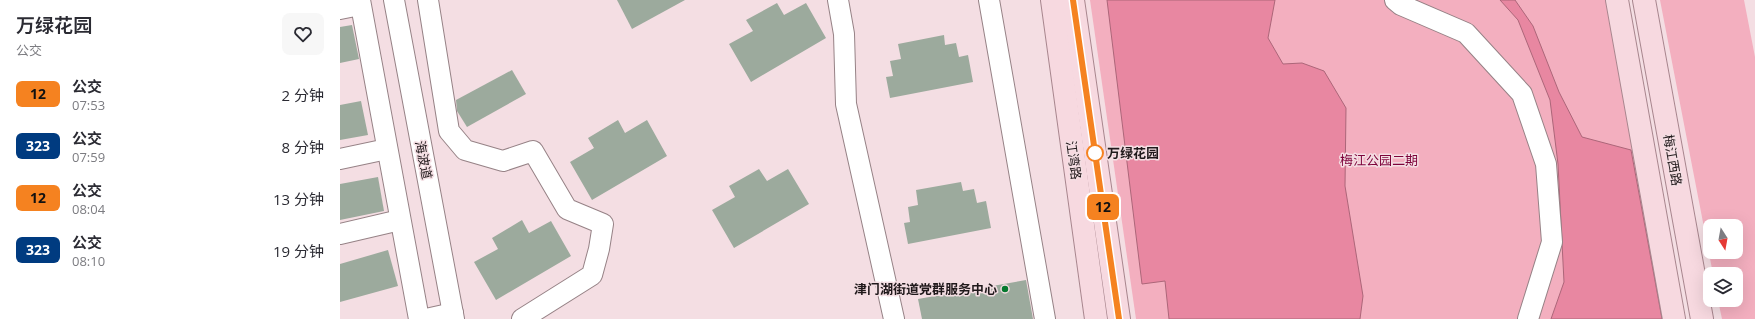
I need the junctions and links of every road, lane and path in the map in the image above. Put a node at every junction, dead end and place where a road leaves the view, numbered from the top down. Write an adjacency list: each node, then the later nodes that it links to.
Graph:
1 (394, 0): 16 (street, 海波道)
2 (428, 0): 19 (street)
3 (838, 0): 20 (street)
4 (989, 0): 21 (street)
5 (1052, 0): 22 (main road, 江湾路)
6 (1073, 0): 23 (main road, 江湾路)
7 (1395, 0): 24 (street)
8 (1617, 0): 25 (main road, 梅江西路)
9 (1644, 0): 26 (main road, 梅江西路)
10 (360, 2): 11 (street); 12 (street)
11 (340, 9)
12 (387, 149): 13 (street); 14 (street)
13 (340, 159)
14 (400, 220): 15 (street); 17 (street)
15 (340, 234)
16 (454, 316): 18 (street)
17 (419, 319)
18 (426, 319)
19 (522, 319)
20 (894, 319)
21 (1045, 319)
22 (1096, 319)
23 (1119, 319)
24 (1528, 319)
25 (1674, 319)
26 (1702, 319)

